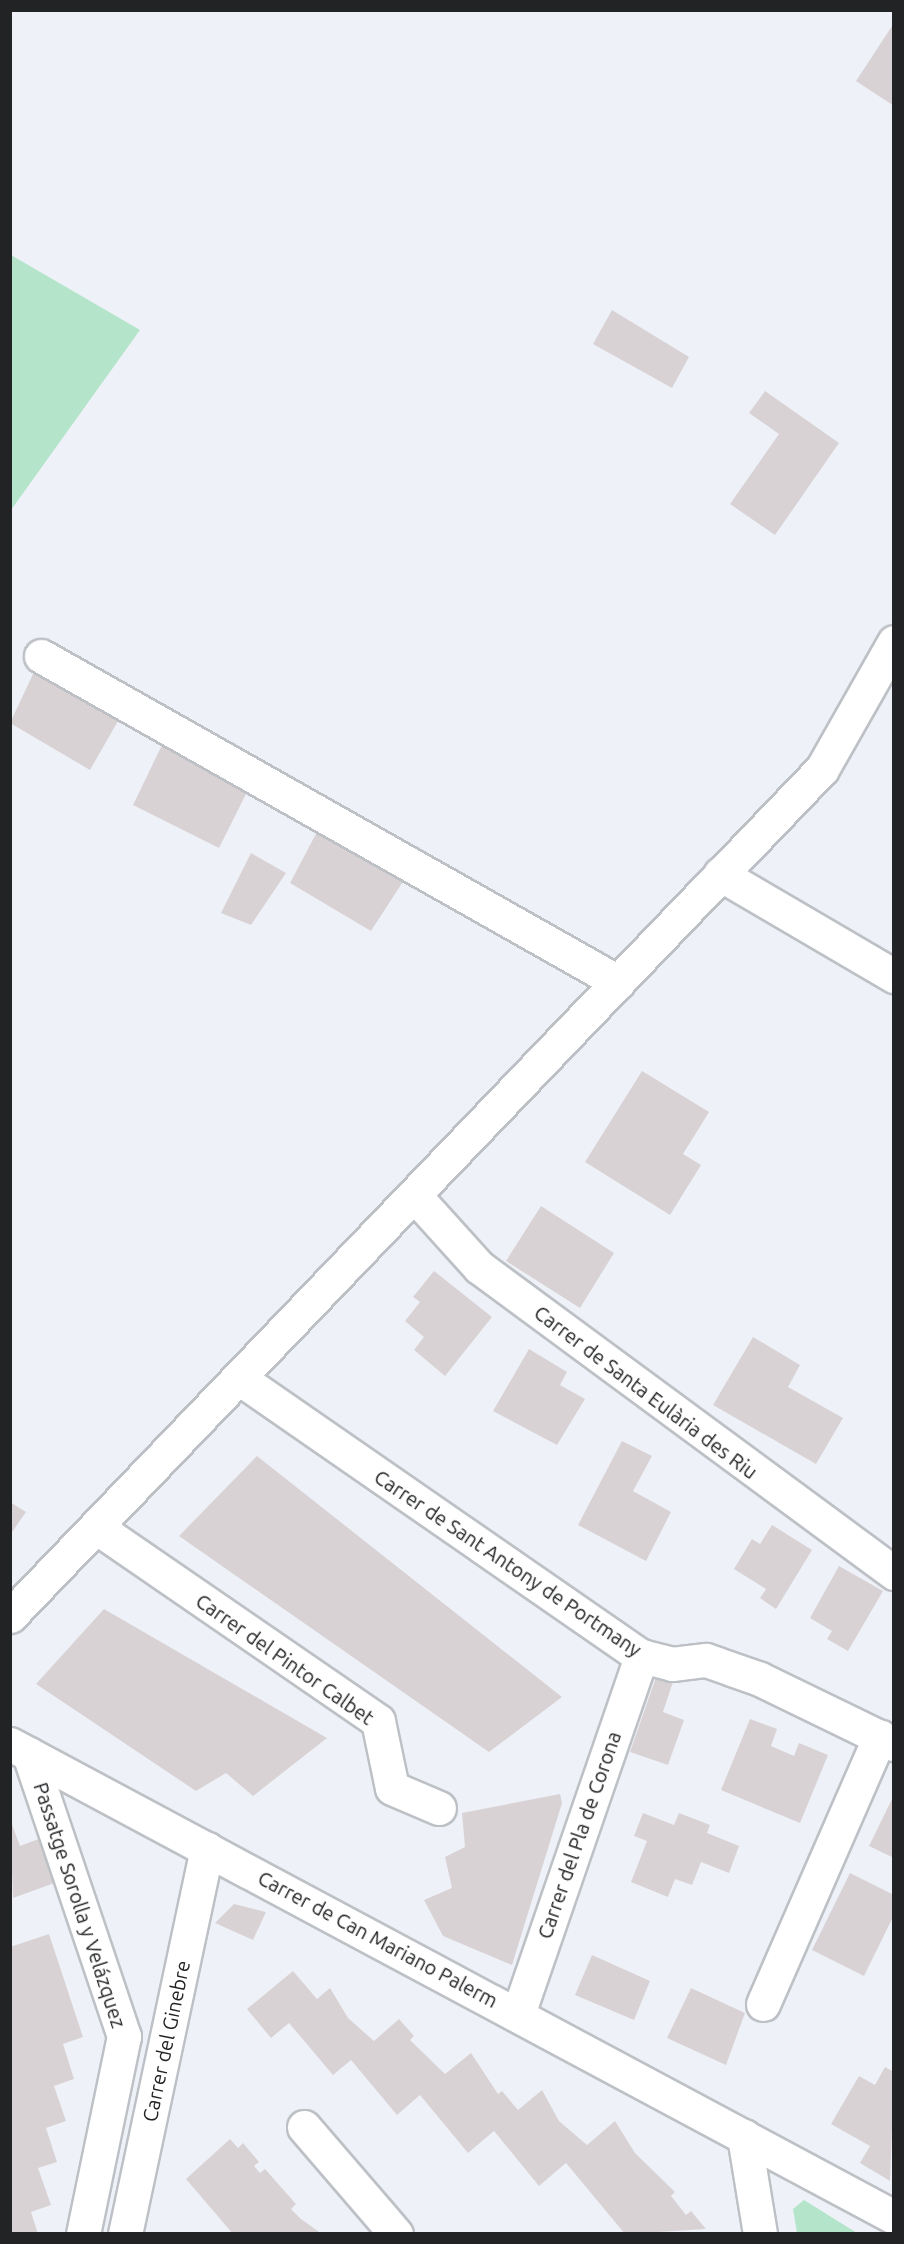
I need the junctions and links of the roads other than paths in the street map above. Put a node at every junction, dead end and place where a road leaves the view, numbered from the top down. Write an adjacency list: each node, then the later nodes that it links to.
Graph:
1 (894, 642): 3 (street)
2 (40, 656): 5 (street)
3 (720, 874): 4 (street); 5 (street)
4 (894, 976)
5 (618, 982): 6 (street)
6 (414, 1195): 7 (street); 9 (street, Carrer de Santa Eulària des Riu)
7 (239, 1378): 8 (street); 11 (street, Carrer de Sant Antony de Portmany)
8 (96, 1527): 10 (street); 14 (street, Carrer del Pintor Calbet)
9 (894, 1573)
10 (10, 1616)
11 (641, 1656): 12 (street, Carrer de Sant Antony de Portmany); 17 (street, Carrer del Pla de Corona)
12 (887, 1740): 16 (street)
13 (20, 1749): 15 (street, Carrer de Can Mariano Palerm); 21 (street, Passatge Sorolla y Velázquez)
14 (439, 1808)
15 (207, 1849): 17 (street, Carrer de Can Mariano Palerm); 22 (street, Carrer del Ginebre)
16 (763, 2004)
17 (518, 2014): 19 (street, Carrer de Can Mariano Palerm)
18 (304, 2127): 23 (street)
19 (744, 2136): 20 (street, Carrer de Can Mariano Palerm); 24 (street)
20 (894, 2217)
21 (83, 2234)
22 (125, 2234)
23 (396, 2234)
24 (760, 2234)

